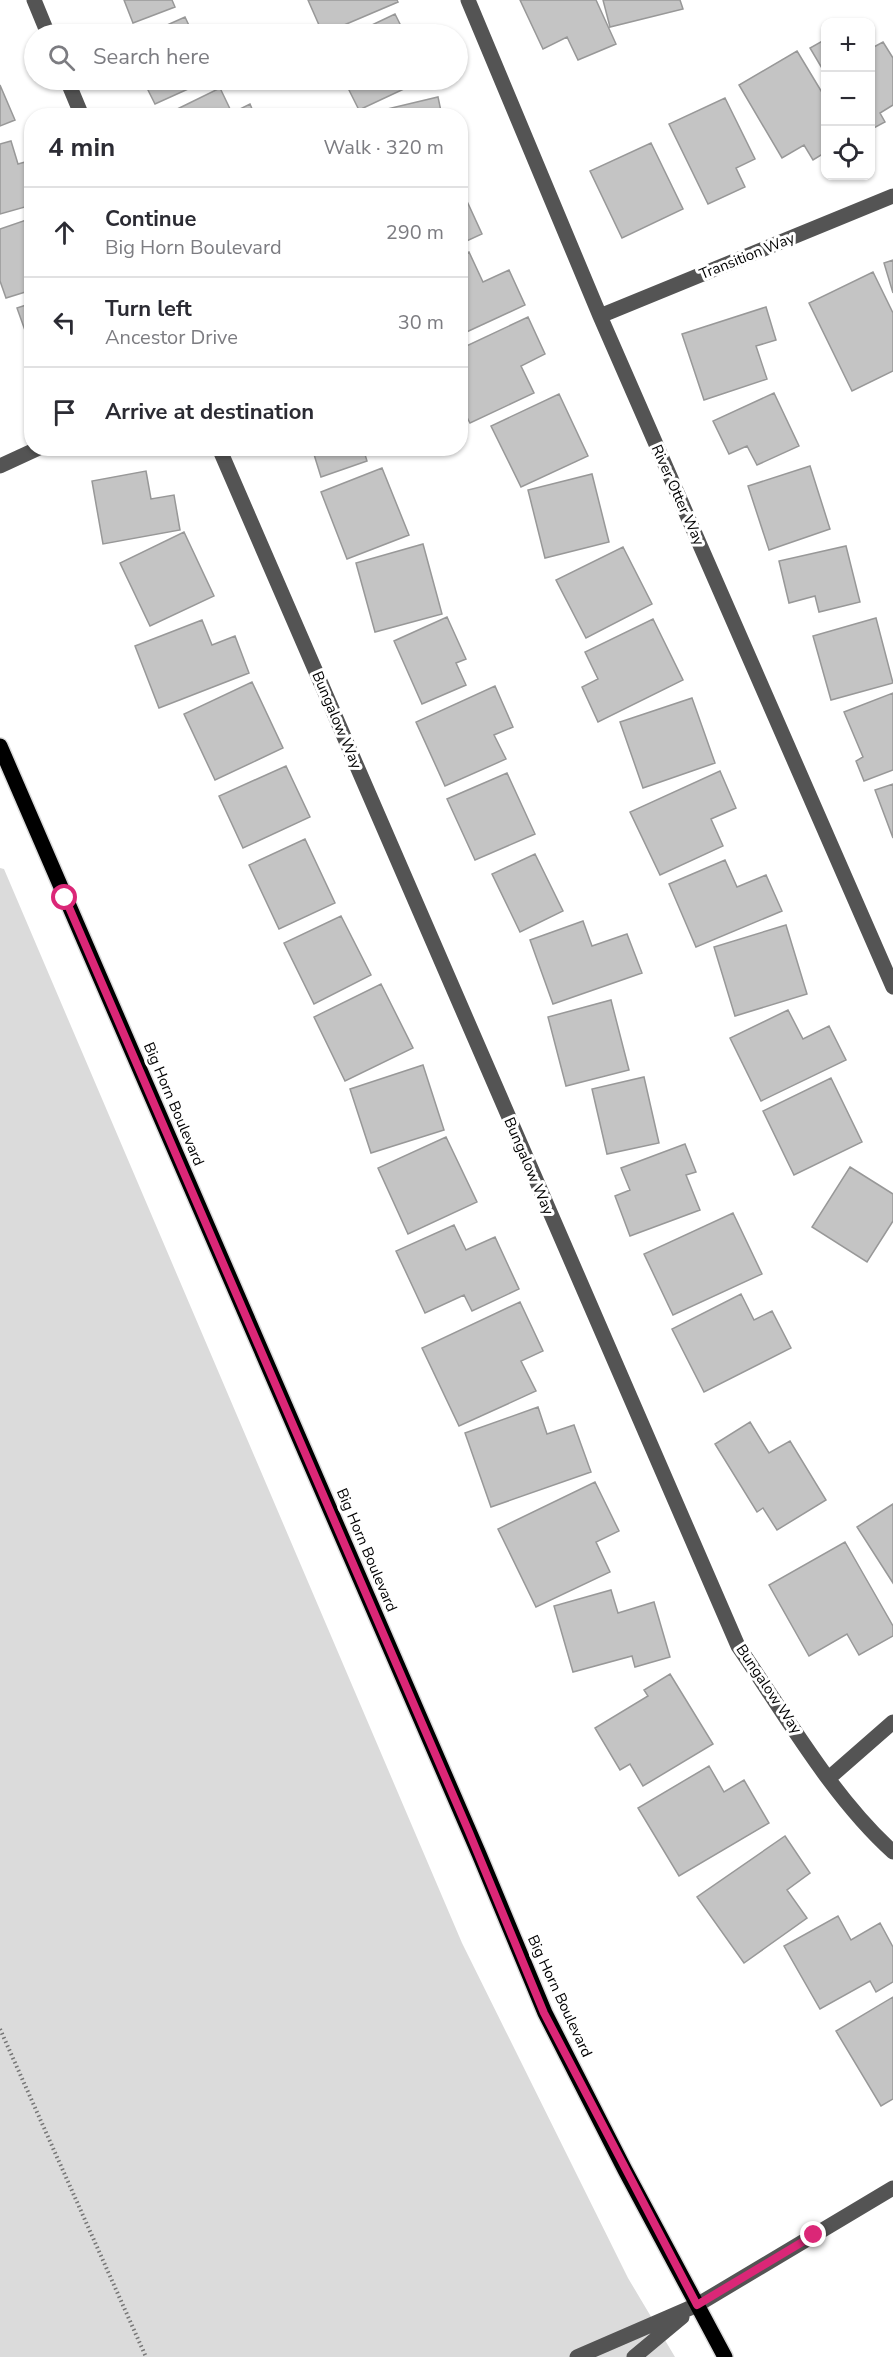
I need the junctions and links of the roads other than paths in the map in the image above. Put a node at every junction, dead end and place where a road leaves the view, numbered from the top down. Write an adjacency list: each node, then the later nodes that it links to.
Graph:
1 (34, 0): 3 (street)
2 (468, 0): 7 (street, River Otter Way)
3 (44, 24)
4 (71, 90): 5 (street)
5 (78, 108)
6 (893, 196): 7 (street, Transition Way)
7 (600, 316): 12 (street, River Otter Way)
8 (24, 455): 10 (street)
9 (222, 456): 14 (street, Bungalow Way)
10 (0, 466)
11 (0, 746): 17 (main road, Big Horn Boulevard)
12 (893, 987)
13 (893, 1722): 14 (street)
14 (829, 1778): 15 (street, Bungalow Way)
15 (893, 1852)
16 (893, 2188): 17 (street)
17 (697, 2305): 18 (street); 19 (street); 20 (main road, Big Horn Boulevard)
18 (578, 2357)
19 (634, 2357)
20 (725, 2357)

